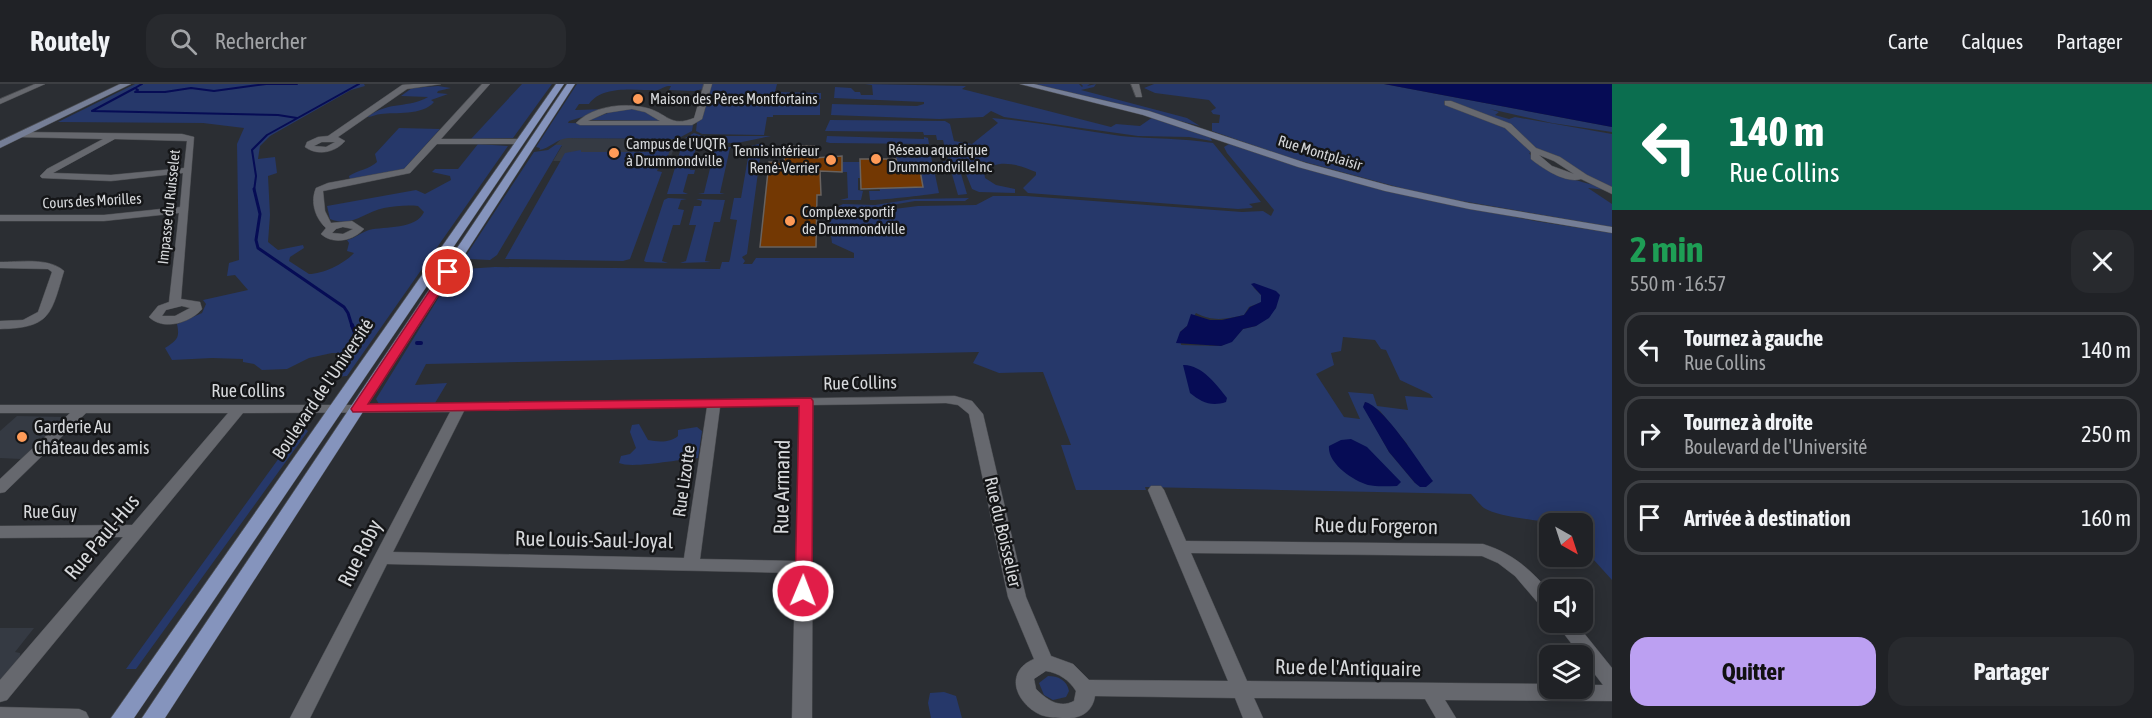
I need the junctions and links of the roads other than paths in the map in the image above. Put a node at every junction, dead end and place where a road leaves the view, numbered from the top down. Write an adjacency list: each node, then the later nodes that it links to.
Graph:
1 (41, 84): 11 (street)
2 (127, 84): 14 (street)
3 (437, 84): 16 (street)
4 (486, 84): 17 (street)
5 (560, 84): 18 (main road, Boulevard de l'Université)
6 (571, 84): 27 (main road)
7 (708, 84): 13 (street)
8 (1024, 84): 25 (street, Rue Montplaisir)
9 (1135, 84): 10 (street)
10 (1139, 95)
11 (0, 102)
12 (1448, 103): 21 (street)
13 (670, 124): 13 (street)
14 (21, 135): 15 (street, Impasse du Ruisselet); 19 (street)
15 (113, 136): 20 (street, Impasse du Ruisselet); 20 (street)
16 (331, 138)
17 (435, 141): 18 (street); 24 (street)
18 (520, 142): 26 (main road, Boulevard de l'Université)
19 (0, 145)
20 (188, 170): 22 (street, Impasse du Ruisselet)
21 (1612, 191)
22 (184, 209): 23 (street, Cours des Morilles); 29 (street, Impasse du Ruisselet)
23 (0, 218)
24 (332, 227)
25 (1612, 230)
26 (436, 264): 27 (street); 38 (main road, Boulevard de l'Université)
27 (453, 264): 39 (main road)
28 (0, 266): 30 (street)
29 (175, 303)
30 (0, 325)
31 (806, 401): 32 (street, Rue Collins); 33 (street, Rue Collins); 47 (street, Rue Armand)
32 (964, 402): 50 (street, Rue du Boisselier)
33 (714, 403): 34 (street, Rue Collins); 46 (street, Rue Lizotte)
34 (459, 407): 39 (street, Rue Collins); 45 (street, Rue Roby)
35 (0, 409): 36 (street, Rue Collins)
36 (82, 409): 37 (street, Rue Collins); 40 (street)
37 (239, 409): 38 (street, Rue Collins); 43 (street, Rue Paul-Hus)
38 (337, 409): 39 (street, Rue Collins); 60 (main road, Boulevard de l'Université)
39 (358, 409): 61 (main road)
40 (0, 488)
41 (1156, 490): 44 (street)
42 (0, 531): 43 (street, Rue Guy)
43 (136, 531): 56 (street, Rue Paul-Hus)
44 (1180, 547): 48 (street, Rue du Forgeron); 53 (street)
45 (383, 558): 46 (street, Rue Louis-Saul-Joyal); 62 (street, Rue Roby)
46 (691, 565): 47 (street, Rue Louis-Saul-Joyal)
47 (804, 567): 63 (street, Rue Armand)
48 (1539, 592)
49 (1572, 633): 51 (street)
50 (1045, 663): 52 (street); 58 (street)
51 (1612, 682)
52 (1084, 688): 53 (street, Rue de l'Antiquaire); 58 (street)
53 (1241, 690): 54 (street, Rue de l'Antiquaire); 64 (street)
54 (1430, 691): 55 (street, Rue de l'Antiquaire); 65 (street)
55 (1612, 693)
56 (0, 694)
57 (0, 716): 59 (street)
58 (1054, 716)
59 (79, 718)
60 (122, 718)
61 (153, 718)
62 (300, 718)
63 (802, 718)
64 (1253, 718)
65 (1446, 718)

